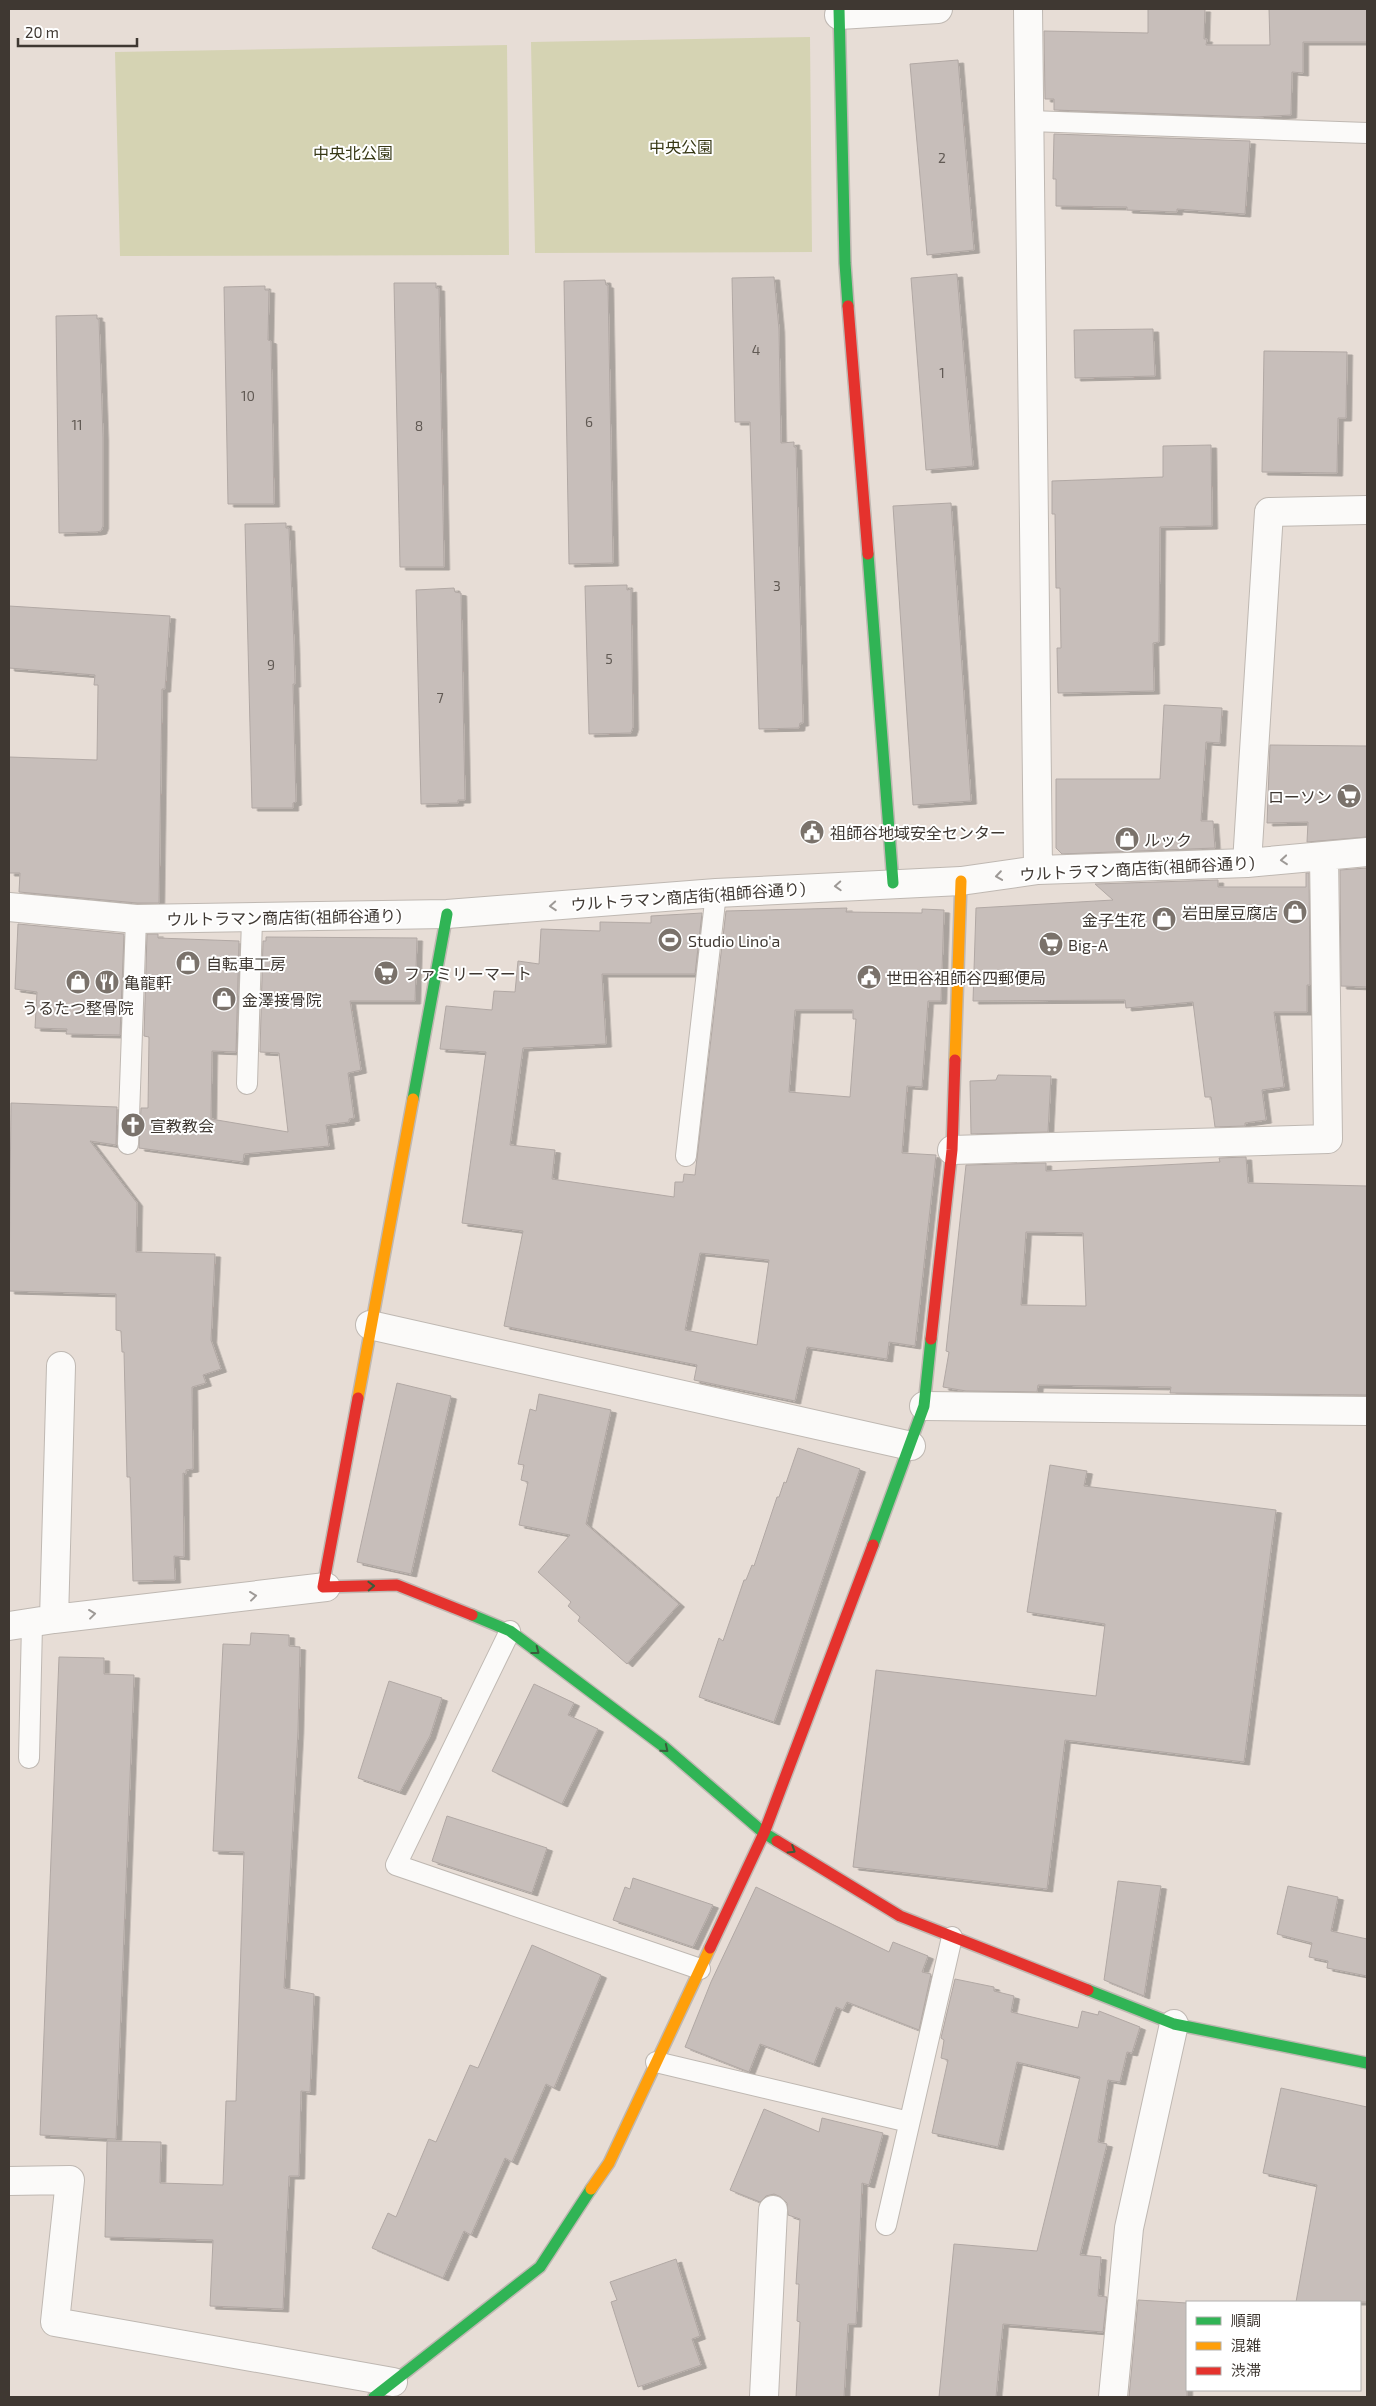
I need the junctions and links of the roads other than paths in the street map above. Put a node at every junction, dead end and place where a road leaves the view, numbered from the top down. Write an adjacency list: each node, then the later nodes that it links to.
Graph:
1 (938, 9): 3 (street)
2 (1028, 9): 4 (street)
3 (839, 12): 12 (street)
4 (1030, 121): 5 (lane); 10 (street)
5 (1367, 133)
6 (1367, 510): 9 (street)
7 (1367, 852): 8 (street, ウルトラマン商店街(祖師谷通り))
8 (1324, 856): 9 (street, ウルトラマン商店街(祖師谷通り), one-way to 9); 20 (street)
9 (1246, 863): 10 (street, ウルトラマン商店街(祖師谷通り))
10 (1038, 870): 11 (street, ウルトラマン商店街(祖師谷通り), one-way to 11)
11 (961, 881): 12 (street, ウルトラマン商店街(祖師谷通り)); 20 (street)
12 (893, 883): 13 (street, ウルトラマン商店街(祖師谷通り), one-way to 13)
13 (716, 893): 15 (street, ウルトラマン商店街(祖師谷通り), one-way to 15); 21 (lane)
14 (9, 907): 17 (street, ウルトラマン商店街(祖師谷通り))
15 (447, 914): 16 (street, ウルトラマン商店街(祖師谷通り)); 22 (street)
16 (252, 918): 17 (street, ウルトラマン商店街(祖師谷通り)); 18 (lane)
17 (136, 919): 19 (lane)
18 (247, 1084)
19 (128, 1144)
20 (952, 1150): 24 (street)
21 (686, 1156)
22 (370, 1325): 26 (street); 27 (street)
23 (61, 1366): 28 (street)
24 (924, 1406): 25 (street); 26 (street)
25 (1367, 1411)
26 (910, 1446): 31 (street)
27 (324, 1587): 28 (street, one-way to 27); 29 (street, one-way to 29)
28 (32, 1623): 30 (lane)
29 (510, 1631): 31 (street, one-way to 31); 33 (lane)
30 (29, 1758)
31 (764, 1833): 32 (street, one-way to 32); 33 (street)
32 (952, 1937): 34 (street); 37 (lane)
33 (700, 1969): 35 (street)
34 (1174, 2024): 36 (street); 43 (street)
35 (656, 2062): 37 (lane); 41 (street)
36 (1367, 2063)
37 (909, 2122): 40 (lane)
38 (9, 2180): 41 (street)
39 (773, 2210): 42 (street)
40 (886, 2225)
41 (383, 2390)
42 (764, 2397)
43 (1113, 2397)

